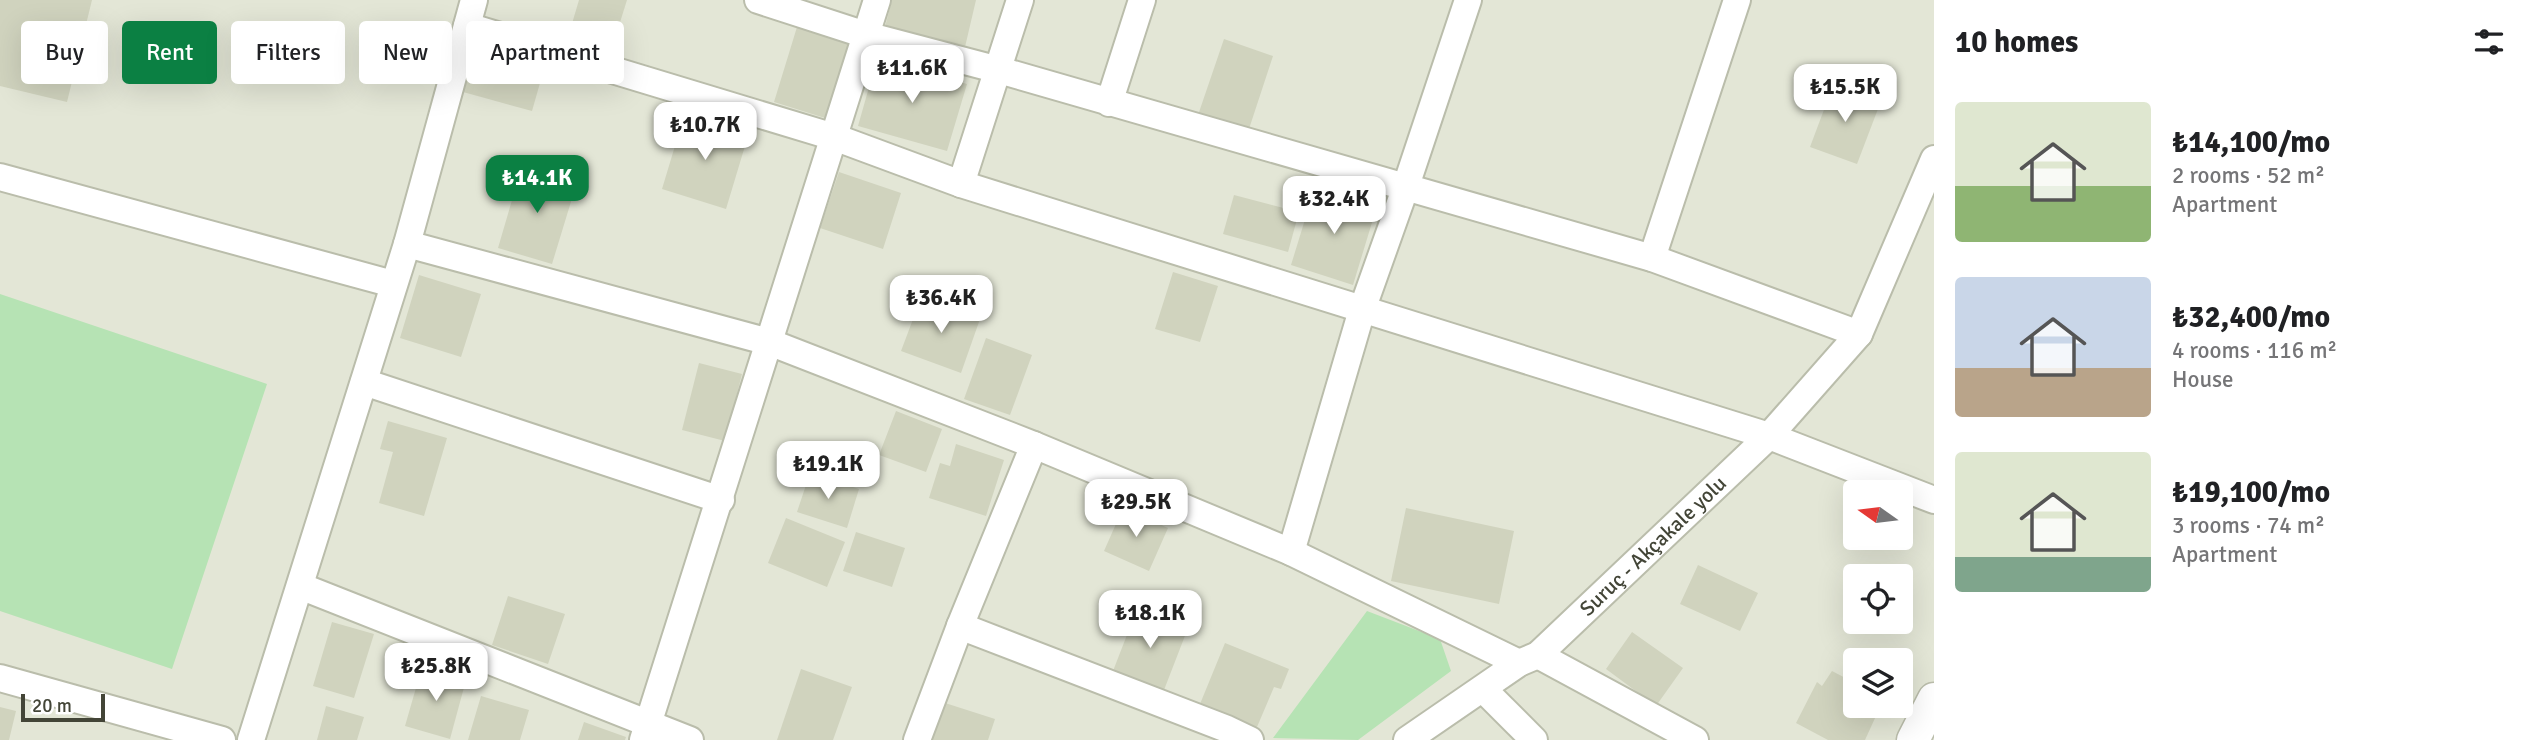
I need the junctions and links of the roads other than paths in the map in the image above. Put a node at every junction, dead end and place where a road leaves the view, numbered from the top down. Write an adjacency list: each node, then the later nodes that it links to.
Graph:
1 (474, 0): 8 (street)
2 (758, 0): 10 (street)
3 (877, 0): 10 (street)
4 (1020, 0): 11 (street)
5 (1142, 0): 13 (street)
6 (1468, 0): 18 (street)
7 (1737, 0): 20 (street)
8 (468, 21)
9 (466, 30): 19 (street)
10 (866, 35): 11 (street); 14 (street)
11 (999, 70): 13 (street); 17 (street)
12 (624, 73): 14 (street)
13 (1109, 103): 18 (street)
14 (834, 137): 17 (street); 24 (street)
15 (1934, 159): 23 (street, Suruç - Akçakale yolu)
16 (0, 177): 21 (street)
17 (961, 184): 22 (street)
18 (1405, 189): 20 (street); 22 (street)
19 (407, 244): 21 (street); 24 (street)
20 (1652, 258): 23 (street)
21 (393, 284): 25 (street)
22 (1362, 310): 26 (street); 30 (street)
23 (1859, 334): 26 (street, Suruç - Akçakale yolu)
24 (769, 342): 27 (street); 28 (street)
25 (364, 382): 28 (street); 31 (street)
26 (1769, 436): 29 (street); 33 (street, Suruç - Akçakale yolu)
27 (1034, 445): 30 (street); 32 (street)
28 (721, 500): 37 (street)
29 (1934, 500)
30 (1291, 552): 33 (street)
31 (300, 586): 37 (street); 39 (street)
32 (960, 626): 41 (street); 42 (street)
33 (1529, 659): 35 (street, Suruç - Akçakale yolu); 45 (street)
34 (0, 678): 38 (street)
35 (1483, 689): 43 (street, Suruç - Akçakale yolu); 44 (street)
36 (1934, 699): 46 (street)
37 (646, 732): 40 (street)
38 (222, 740)
39 (251, 740)
40 (690, 740)
41 (917, 740)
42 (1250, 740)
43 (1407, 740)
44 (1534, 740)
45 (1695, 740)
46 (1913, 740)

